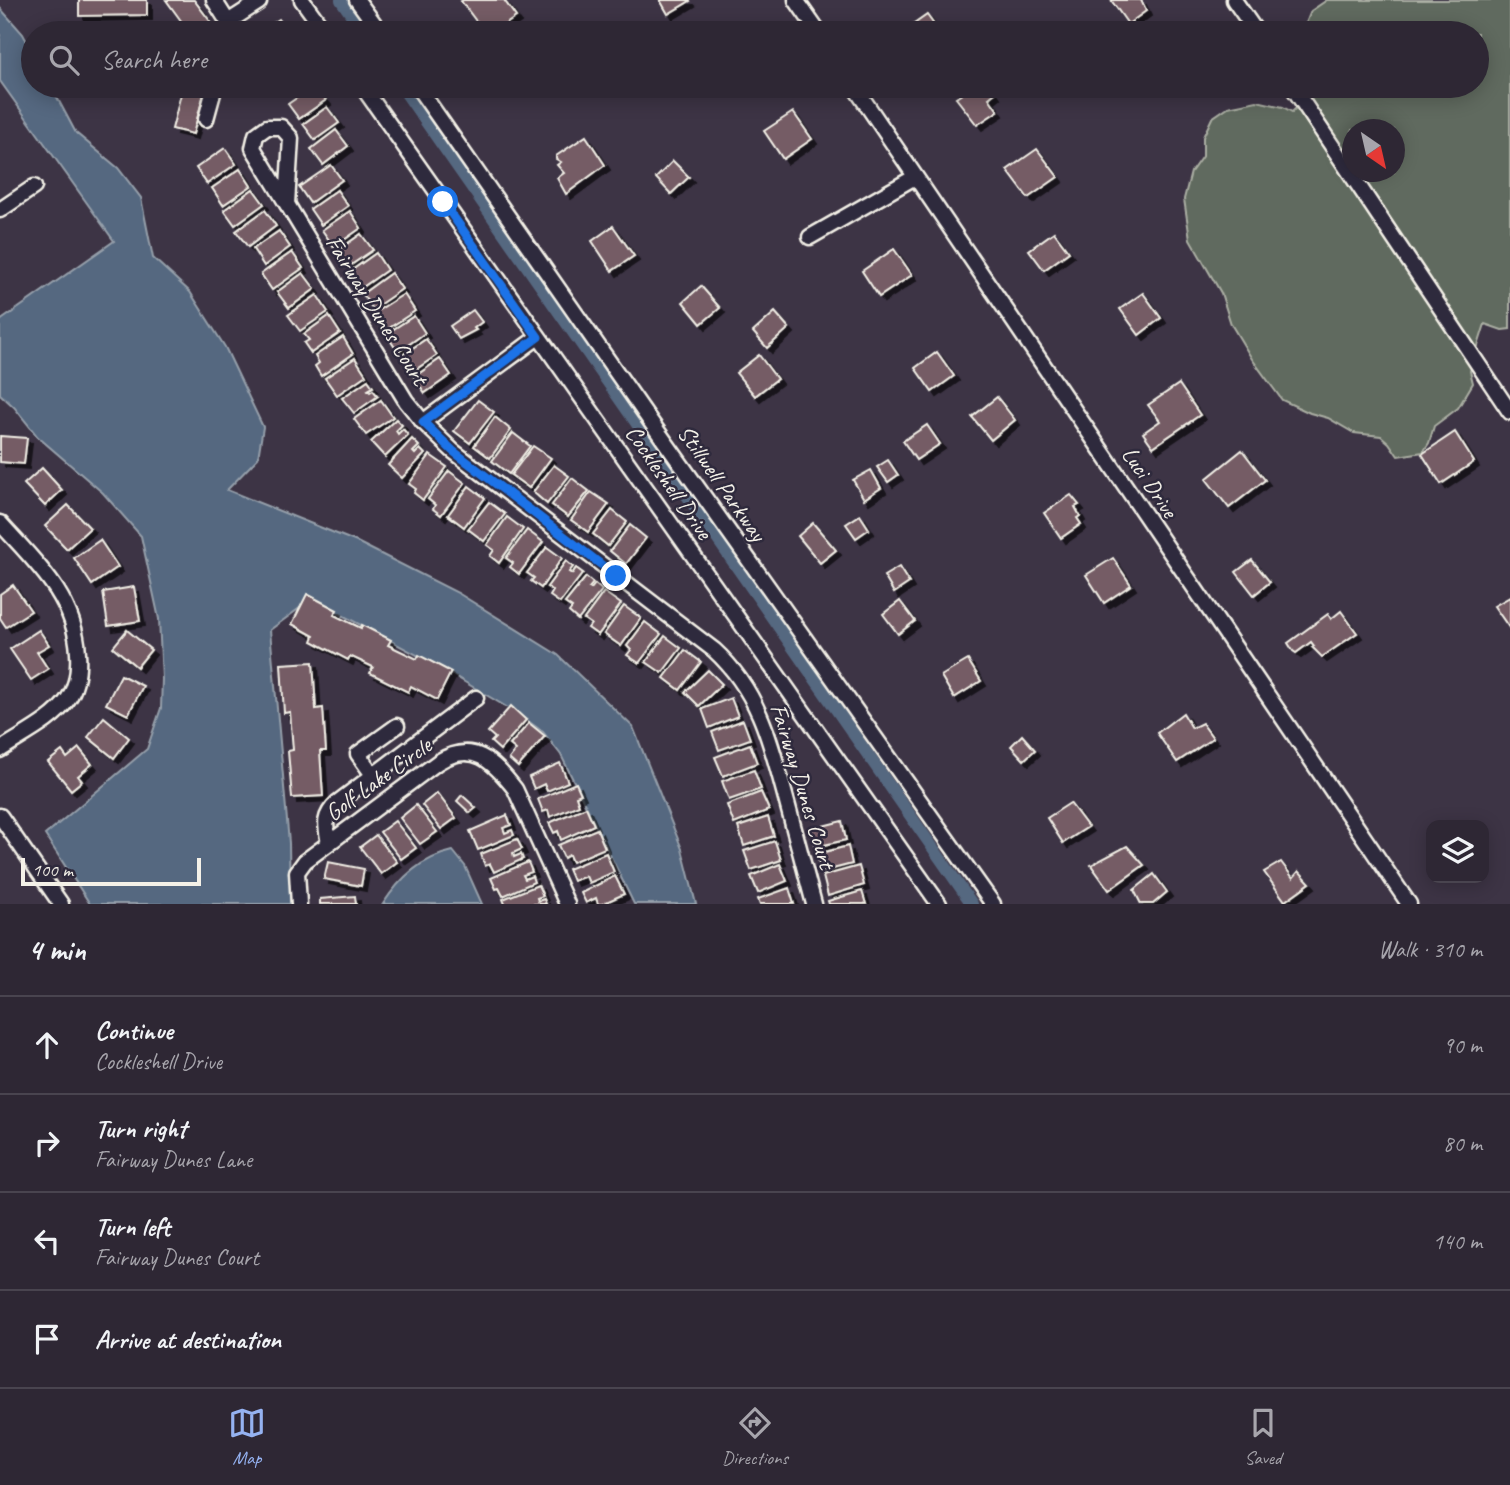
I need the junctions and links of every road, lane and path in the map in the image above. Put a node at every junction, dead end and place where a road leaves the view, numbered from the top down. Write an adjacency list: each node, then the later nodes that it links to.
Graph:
1 (214, 0): 7 (street)
2 (303, 0): 9 (street)
3 (357, 0): 10 (street)
4 (796, 0): 11 (street)
5 (1234, 0): 12 (street)
6 (259, 2): 8 (street)
7 (228, 21)
8 (239, 21)
9 (318, 21)
10 (372, 21)
11 (811, 21)
12 (1249, 21)
13 (212, 98): 18 (street)
14 (370, 98): 24 (street, Cockleshell Drive)
15 (425, 98): 39 (street, Stillwell Parkway)
16 (862, 98): 19 (street, Luci Drive)
17 (1300, 98): 25 (street)
18 (206, 119)
19 (915, 177): 23 (street); 40 (street, Luci Drive)
20 (34, 187): 22 (street)
21 (287, 204): 21 (street, Fairway Dunes Court); 26 (street, Fairway Dunes Court)
22 (0, 210)
23 (810, 237)
24 (538, 337): 26 (street); 38 (street, Cockleshell Drive)
25 (1510, 412)
26 (423, 422): 37 (street, Fairway Dunes Court)
27 (0, 523): 30 (street)
28 (476, 698): 31 (street)
29 (397, 726): 31 (street)
30 (0, 750)
31 (373, 775): 33 (street)
32 (0, 816): 34 (street)
33 (329, 843): 35 (street, Golf Lake Circle); 36 (street, Golf Lake Circle)
34 (61, 904)
35 (299, 904)
36 (567, 904)
37 (814, 904)
38 (939, 904)
39 (993, 904)
40 (1409, 904)

